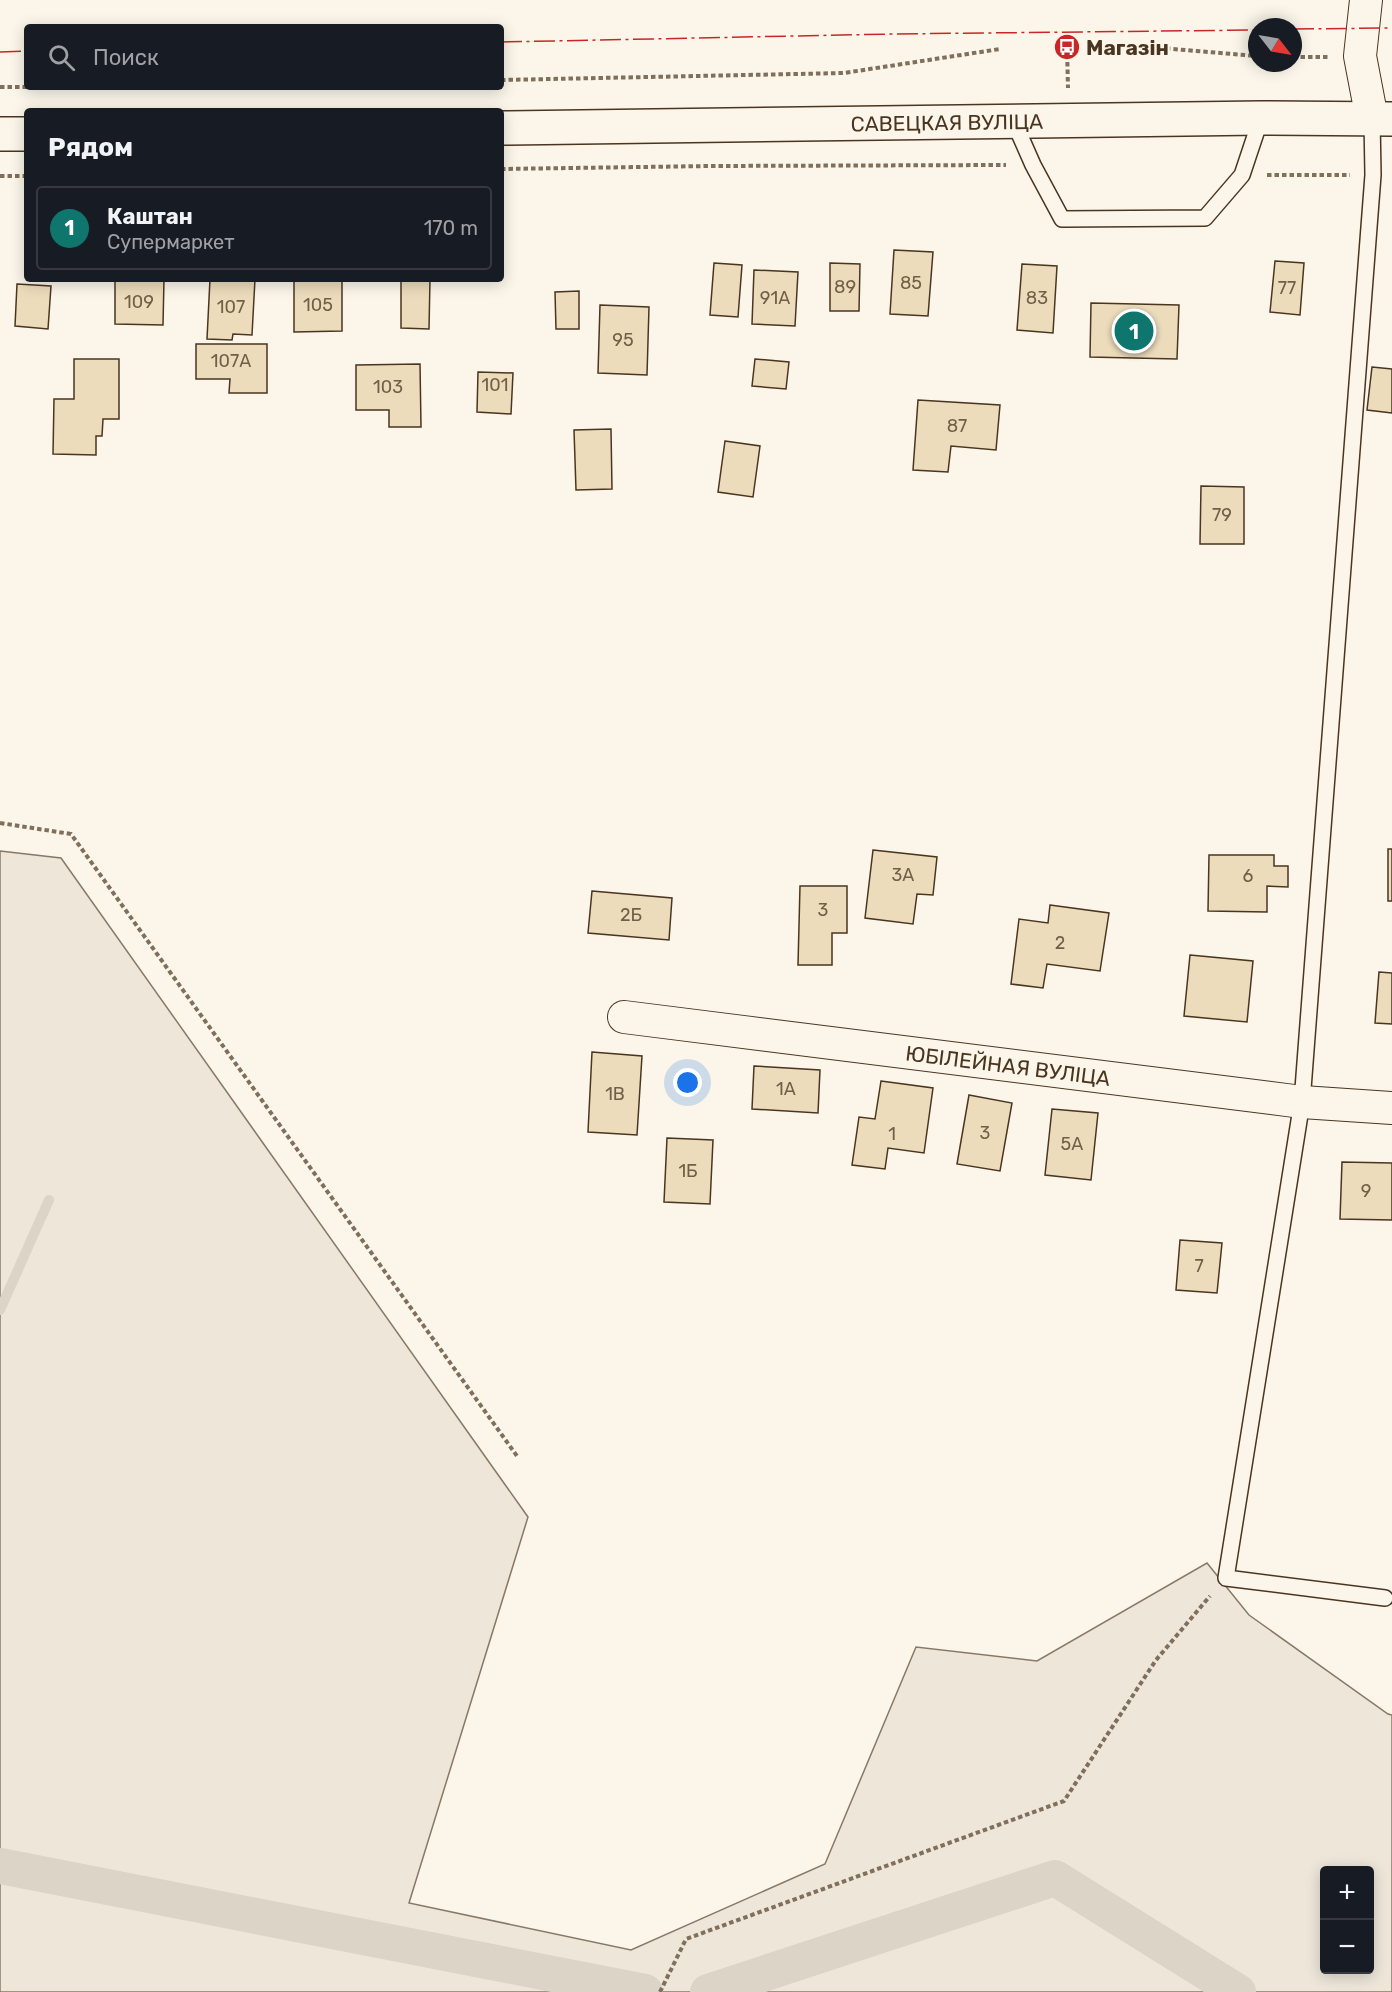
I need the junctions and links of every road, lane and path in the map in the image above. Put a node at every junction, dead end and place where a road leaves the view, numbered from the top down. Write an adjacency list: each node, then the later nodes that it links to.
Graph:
1 (1366, 0): 9 (street)
2 (1136, 46): 4 (path)
3 (1000, 49): 5 (path)
4 (1248, 55)
5 (504, 80)
6 (0, 87): 7 (path)
7 (24, 87)
8 (1261, 118): 9 (main road, САВЕЦКАЯ ВУЛІЦА); 10 (main road, САВЕЦКАЯ ВУЛІЦА); 16 (lane)
9 (1382, 119): 17 (lane)
10 (1014, 122): 11 (main road, САВЕЦКАЯ ВУЛІЦА); 14 (lane)
11 (504, 128)
12 (0, 134): 13 (main road)
13 (24, 134)
14 (1033, 165): 15 (path); 16 (lane)
15 (504, 169)
16 (1242, 175): 17 (path)
17 (1373, 175): 22 (lane)
18 (0, 176): 19 (path)
19 (24, 176)
20 (0, 823): 24 (path)
21 (624, 1017): 22 (street, ЮБІЛЕЙНАЯ ВУЛІЦА)
22 (1302, 1102): 23 (street, ЮБІЛЕЙНАЯ ВУЛІЦА); 25 (lane)
23 (1392, 1108)
24 (517, 1456)
25 (1226, 1578): 26 (lane); 27 (path)
26 (1385, 1598)
27 (660, 1992)

